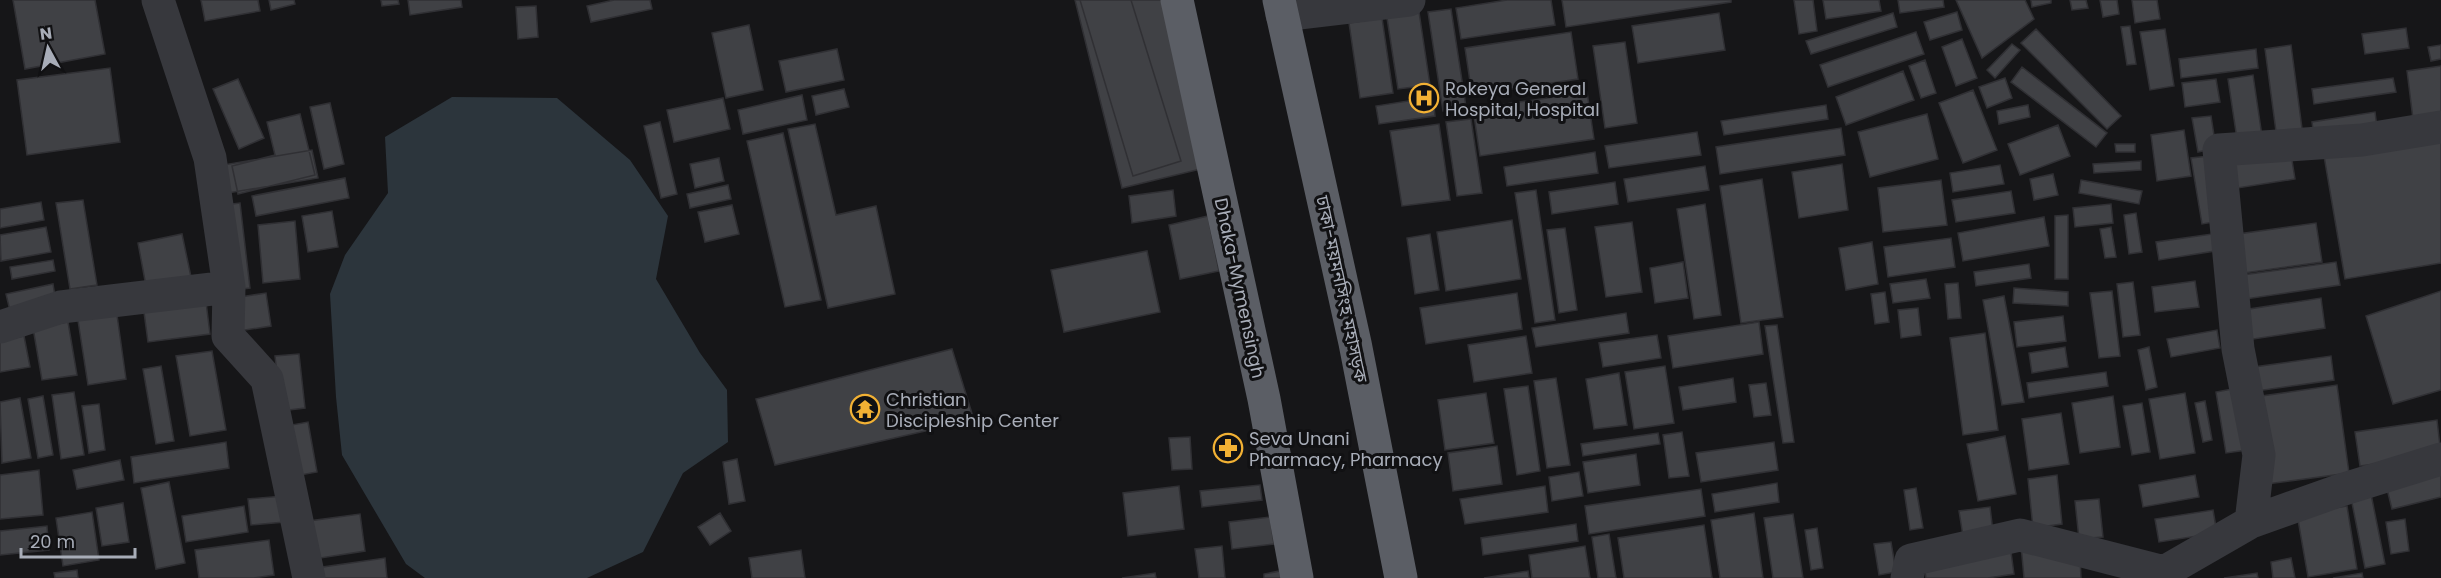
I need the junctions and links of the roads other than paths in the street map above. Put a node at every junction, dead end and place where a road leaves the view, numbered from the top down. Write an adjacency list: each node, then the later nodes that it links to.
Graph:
1 (158, 0): 6 (street)
2 (1177, 0): 11 (highway, Dhaka-Mymensingh)
3 (1409, 0): 4 (street)
4 (1281, 8): 12 (highway, ঢাকা-ময়মনসিংহ মহাসড়ক)
5 (2441, 127): 9 (street)
6 (229, 287): 7 (street); 10 (street)
7 (0, 327)
8 (2441, 459): 9 (street)
9 (2251, 522): 13 (street)
10 (309, 578)
11 (1297, 578)
12 (1401, 578)
13 (1907, 578)

